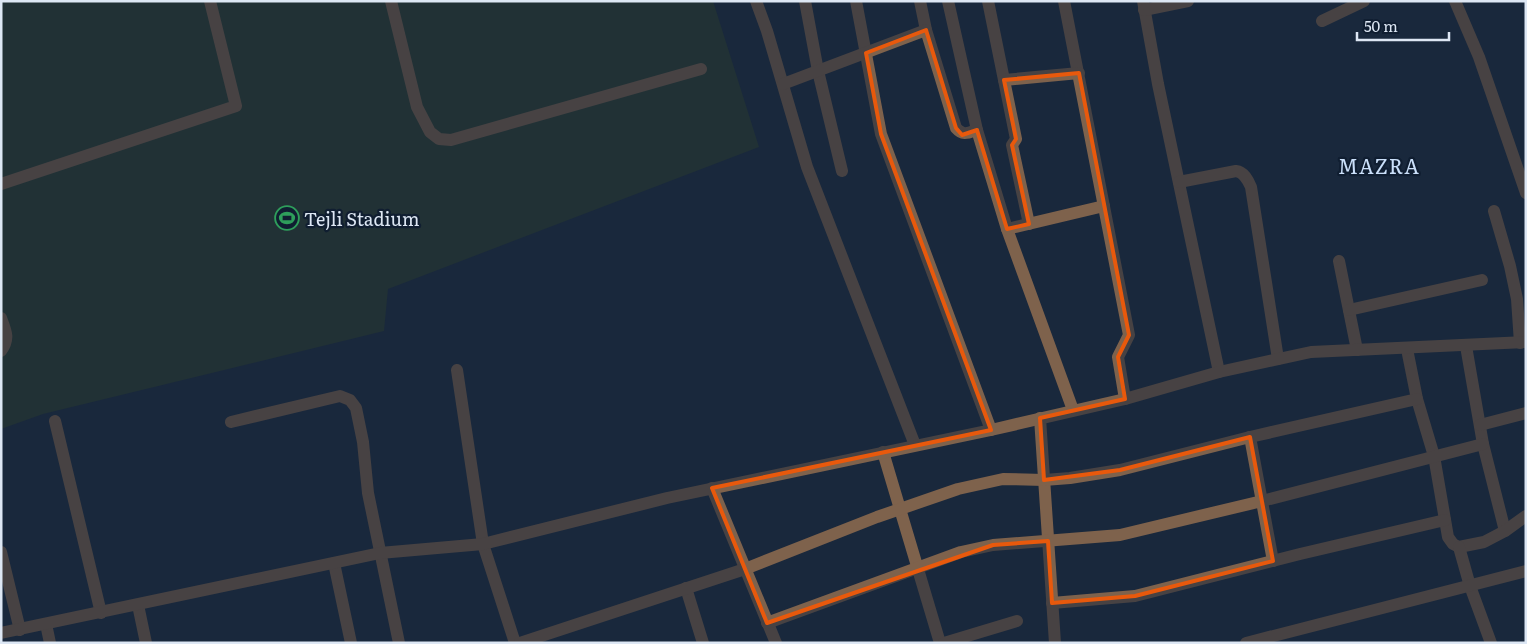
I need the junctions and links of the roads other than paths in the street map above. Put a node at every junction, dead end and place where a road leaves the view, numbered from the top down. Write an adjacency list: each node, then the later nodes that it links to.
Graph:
1 (210, 1): 25 (street)
2 (391, 1): 17 (street)
3 (756, 1): 21 (street)
4 (805, 1): 18 (street)
5 (856, 1): 16 (street)
6 (920, 1): 15 (street)
7 (948, 1): 22 (street)
8 (988, 1): 20 (street)
9 (1064, 1): 19 (street)
10 (1188, 1): 13 (street)
11 (1364, 1): 14 (street)
12 (1455, 1): 26 (street)
13 (1144, 5): 24 (street)
14 (1322, 21)
15 (926, 30): 16 (street); 22 (street)
16 (866, 53): 18 (street); 51 (street)
17 (701, 69)
18 (818, 71): 21 (street); 23 (street)
19 (1079, 73): 20 (street); 27 (street)
20 (1004, 80): 29 (street)
21 (783, 84): 54 (street)
22 (977, 130): 30 (street)
23 (842, 171)
24 (1179, 182): 40 (street); 42 (street)
25 (1, 184)
26 (1526, 193)
27 (1104, 206): 29 (street); 43 (street)
28 (1494, 211): 35 (street)
29 (1029, 224): 30 (street)
30 (1007, 229): 45 (street)
31 (1339, 261): 33 (street)
32 (1482, 280): 33 (street)
33 (1349, 310): 38 (street)
34 (1, 318): 39 (street)
35 (1524, 345): 36 (street)
36 (1466, 346): 37 (street); 50 (street)
37 (1407, 348): 38 (street); 44 (street)
38 (1357, 350): 40 (street)
39 (1, 351)
40 (1278, 359): 42 (street)
41 (457, 370): 65 (street)
42 (1219, 372): 43 (street)
43 (1125, 398): 45 (street)
44 (1417, 399): 52 (street); 56 (street)
45 (1073, 410): 47 (street)
46 (1526, 413): 50 (street)
47 (1040, 418): 51 (street); 57 (street)
48 (55, 420): 78 (street)
49 (230, 422): 68 (street)
50 (1480, 425): 53 (street)
51 (991, 430): 54 (street)
52 (1250, 437): 57 (street); 59 (street)
53 (1483, 444): 56 (street); 63 (street)
54 (915, 445): 55 (street)
55 (883, 452): 58 (street); 60 (street)
56 (1434, 456): 59 (street); 62 (street)
57 (1044, 480): 60 (street); 64 (street)
58 (712, 488): 65 (street); 72 (street)
59 (1262, 501): 64 (street); 69 (street)
60 (900, 509): 71 (street); 72 (street)
61 (1526, 516): 63 (street)
62 (1444, 520): 66 (street); 69 (street)
63 (1506, 531): 66 (street)
64 (1048, 541): 71 (street); 76 (street)
65 (483, 544): 68 (street); 88 (street)
66 (1459, 546): 74 (street)
67 (1, 552): 82 (street)
68 (380, 553): 70 (street); 87 (street)
69 (1273, 561): 76 (street)
70 (334, 563): 77 (street); 86 (street)
71 (918, 568): 80 (street); 92 (street)
72 (745, 569): 75 (street); 80 (street)
73 (1526, 571): 74 (street)
74 (1470, 586): 94 (street); 95 (street)
75 (686, 588): 89 (street); 90 (street)
76 (1052, 603): 93 (street)
77 (138, 605): 78 (street); 85 (street)
78 (101, 613): 81 (street)
79 (1017, 621): 92 (street)
80 (767, 623): 91 (street)
81 (46, 624): 82 (street); 84 (street)
82 (20, 630): 83 (street)
83 (1, 634)
84 (50, 643)
85 (146, 643)
86 (351, 643)
87 (399, 643)
88 (514, 643)
89 (520, 643)
90 (704, 643)
91 (776, 643)
92 (942, 643)
93 (1055, 643)
94 (1246, 643)
95 (1491, 643)

